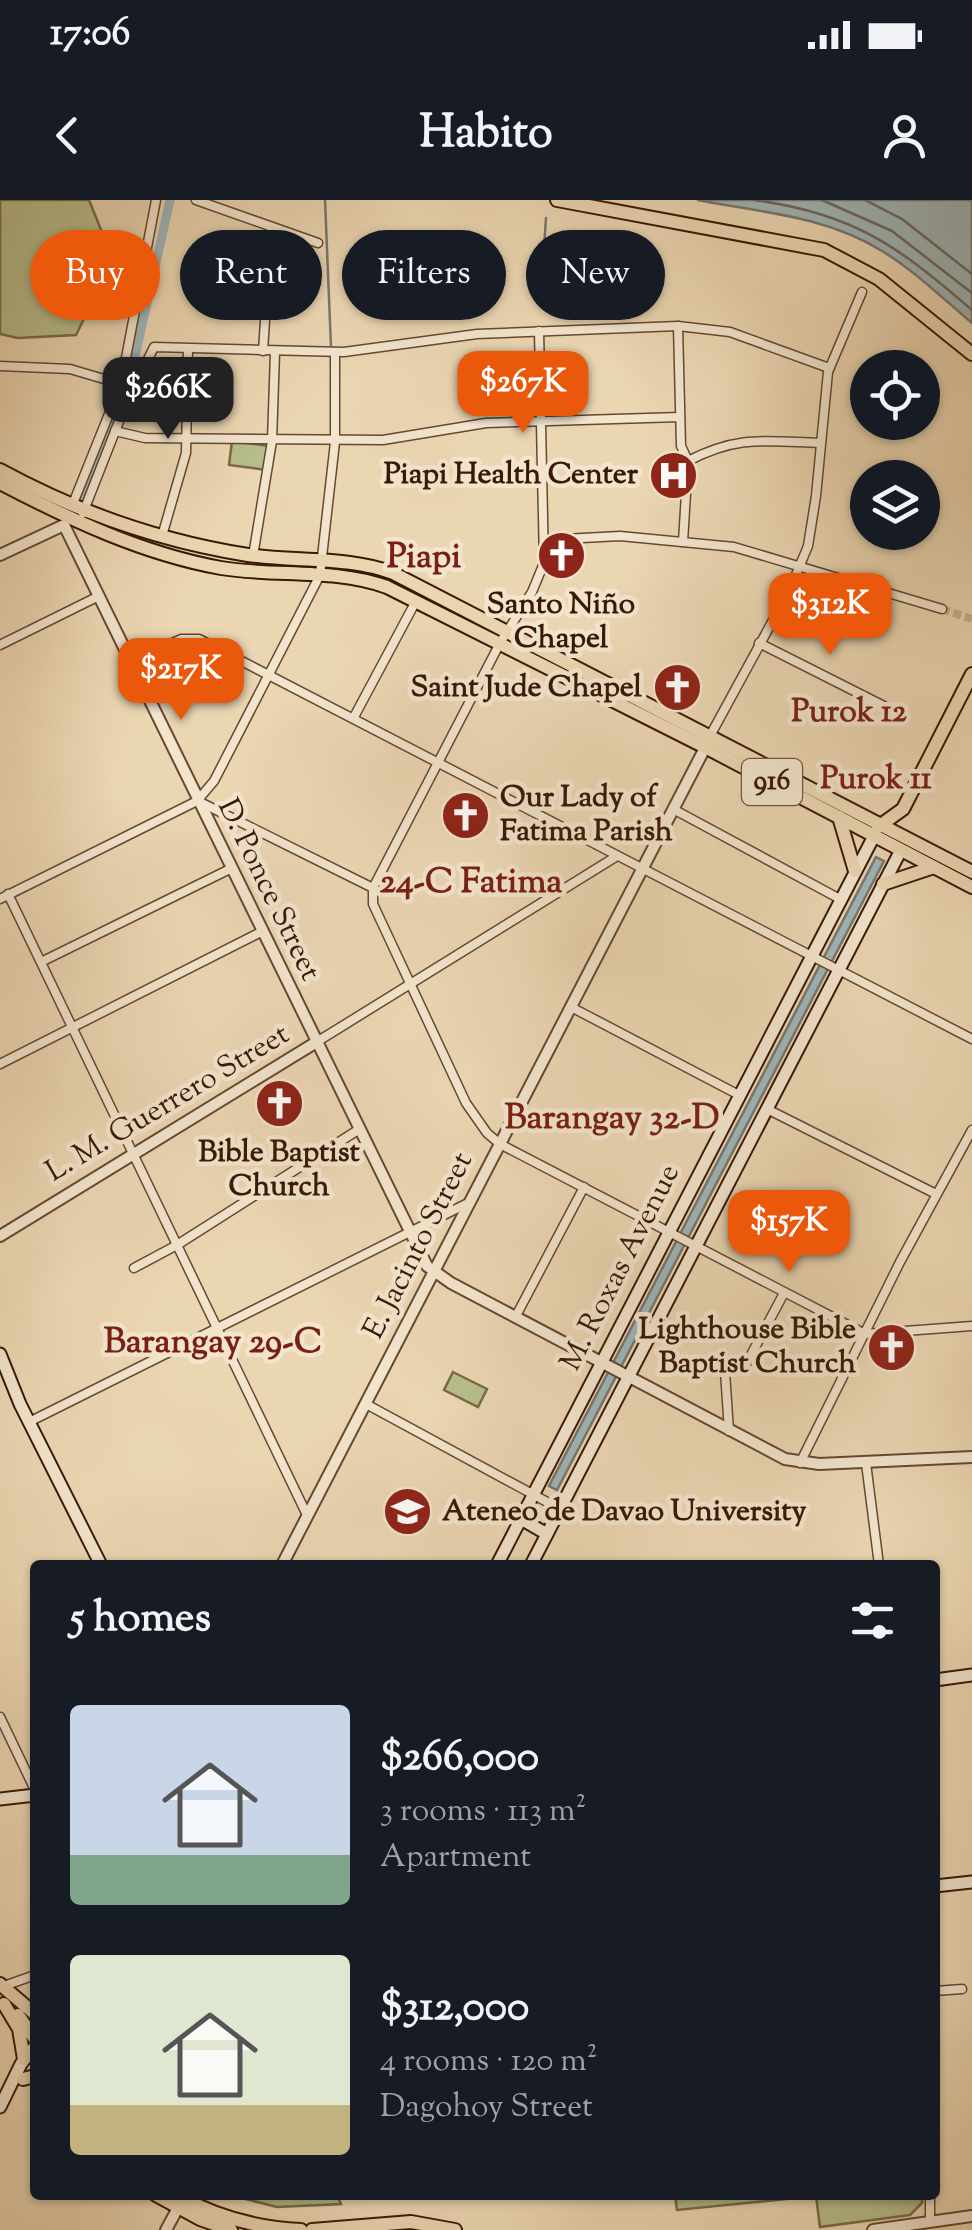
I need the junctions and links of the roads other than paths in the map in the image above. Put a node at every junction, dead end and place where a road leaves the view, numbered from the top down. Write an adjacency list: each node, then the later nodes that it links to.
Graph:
1 (156, 200): 16 (street)
2 (196, 200): 4 (street)
3 (557, 200): 13 (main road)
4 (271, 229): 5 (street); 10 (street)
5 (274, 230)
6 (862, 292): 15 (street)
7 (678, 326): 8 (street); 15 (street); 17 (street)
8 (539, 331): 12 (street); 18 (street)
9 (188, 349): 10 (street); 19 (street); 20 (street)
10 (264, 352): 11 (street)
11 (275, 352): 12 (street); 21 (street)
12 (335, 352): 22 (street)
13 (972, 354)
14 (0, 366): 16 (street)
15 (829, 368): 23 (street)
16 (121, 384): 27 (street)
17 (680, 417): 18 (street); 24 (street)
18 (542, 420): 22 (street); 29 (street)
19 (115, 430): 20 (street); 27 (street)
20 (187, 440): 21 (street); 28 (street)
21 (272, 441): 22 (street); 32 (street)
22 (335, 442): 34 (street)
23 (819, 443): 24 (street); 33 (street)
24 (688, 461): 30 (street)
25 (0, 470): 27 (main road, 916)
26 (0, 483): 27 (main road, 916)
27 (74, 516): 28 (main road, 916); 31 (street); 34 (main road, 916); 35 (street, D. Ponce Street)
28 (162, 538): 32 (main road, 916)
29 (546, 540): 30 (street); 38 (street)
30 (683, 542): 33 (street)
31 (0, 555)
32 (253, 556): 34 (main road, 916)
33 (801, 566): 37 (street); 39 (street)
34 (321, 569): 36 (main road, 916); 38 (main road, 916); 42 (street)
35 (97, 597): 40 (street); 41 (street, D. Ponce Street)
36 (416, 601): 38 (main road, 916); 45 (street)
37 (942, 610)
38 (504, 638): 46 (main road, 916); 47 (street)
39 (759, 643): 44 (street); 46 (street)
40 (0, 645)
41 (129, 663): 42 (street); 48 (street, D. Ponce Street)
42 (270, 674): 45 (street); 48 (street)
43 (972, 674): 50 (main road)
44 (884, 706)
45 (354, 718): 47 (street)
46 (708, 742): 49 (street, E. Jacinto Street); 51 (main road, 916); 52 (main road, 916)
47 (439, 762): 54 (street); 61 (street)
48 (197, 801): 56 (street, D. Ponce Street); 61 (street); 63 (street)
49 (673, 808): 57 (street, E. Jacinto Street); 64 (street)
50 (903, 809): 52 (main road); 53 (main road)
51 (839, 817): 52 (main road, 916); 58 (main road)
52 (877, 830): 53 (main road, 916); 58 (main road, M. Roxas Avenue)
53 (904, 844): 55 (main road, 916); 59 (main road, 916); 60 (main road, M. Roxas Avenue)
54 (617, 856): 57 (street); 69 (street, L. M. Guerrero Street)
55 (934, 867): 60 (main road); 62 (main road, 916)
56 (230, 869): 65 (street, D. Ponce Street); 67 (street)
57 (642, 869): 66 (street); 70 (street, E. Jacinto Street)
58 (855, 871): 64 (main road, M. Roxas Avenue)
59 (972, 872)
60 (883, 884): 68 (main road, M. Roxas Avenue)
61 (373, 888): 69 (street)
62 (972, 888)
63 (4, 896): 67 (street)
64 (840, 899): 66 (main road, M. Roxas Avenue)
65 (261, 932): 71 (street); 73 (street, D. Ponce Street)
66 (812, 955): 68 (street); 75 (main road, M. Roxas Avenue)
67 (41, 962): 71 (street)
68 (839, 969): 72 (street); 76 (main road, M. Roxas Avenue)
69 (410, 984): 73 (street, L. M. Guerrero Street); 79 (street)
70 (571, 1006): 75 (street); 79 (street, E. Jacinto Street)
71 (72, 1027): 74 (street); 80 (street)
72 (972, 1038)
73 (315, 1043): 77 (street, D. Ponce Street); 80 (street, L. M. Guerrero Street)
74 (0, 1064)
75 (739, 1095): 86 (main road, M. Roxas Avenue)
76 (767, 1109): 82 (street); 86 (main road, M. Roxas Avenue)
77 (358, 1130): 84 (street, D. Ponce Street); 87 (street)
78 (972, 1130): 82 (street)
79 (500, 1144): 81 (street); 83 (street, E. Jacinto Street)
80 (134, 1154): 85 (street, L. M. Guerrero Street); 87 (street)
81 (584, 1187): 86 (street); 91 (street)
82 (936, 1194): 94 (street)
83 (470, 1202): 84 (street); 89 (street, E. Jacinto Street)
84 (408, 1233): 89 (street, D. Ponce Street); 92 (street)
85 (0, 1236)
86 (682, 1239): 90 (street); 98 (main road, M. Roxas Avenue); 98 (main road, M. Roxas Avenue)
87 (177, 1245): 88 (street); 92 (street)
88 (134, 1268)
89 (434, 1273): 91 (street); 101 (street, E. Jacinto Street)
90 (784, 1293): 94 (street); 97 (street)
91 (516, 1316): 98 (street)
92 (216, 1326): 102 (street); 109 (street)
93 (972, 1326): 94 (street)
94 (866, 1334): 105 (street)
95 (0, 1354): 100 (main road)
96 (724, 1357): 103 (street)
97 (744, 1368)
98 (614, 1370): 103 (street); 107 (main road, M. Roxas Avenue); 108 (main road, M. Roxas Avenue)
99 (0, 1371): 100 (main road)
100 (20, 1404): 102 (main road)
101 (366, 1404): 107 (street); 109 (street, E. Jacinto Street)
102 (29, 1422): 112 (main road)
103 (729, 1431): 105 (street)
104 (972, 1457): 106 (street)
105 (800, 1463): 106 (street)
106 (866, 1463): 116 (street)
107 (534, 1494): 108 (street); 110 (main road, M. Roxas Avenue)
108 (560, 1509): 111 (main road, M. Roxas Avenue)
109 (307, 1515): 113 (street, E. Jacinto Street)
110 (521, 1519): 111 (main road); 114 (main road, M. Roxas Avenue)
111 (547, 1534): 115 (main road, M. Roxas Avenue)
112 (98, 1560)
113 (284, 1560)
114 (500, 1560)
115 (534, 1560)
116 (878, 1560)
117 (972, 1676): 118 (main road)
118 (940, 1679)
119 (0, 1717): 120 (street)
120 (30, 1781)
121 (30, 1793): 122 (main road)
122 (0, 1799)
123 (972, 1882): 124 (main road)
124 (940, 1885)
125 (30, 1979): 128 (street)
126 (962, 1989): 127 (street)
127 (940, 1991)
128 (2, 1994): 129 (main road); 130 (main road); 131 (main road)
129 (30, 2008)
130 (30, 2034)
131 (30, 2062): 132 (main road); 133 (main road)
132 (29, 2078): 133 (main road)
133 (3, 2102)
134 (179, 2200): 139 (street); 140 (main road); 141 (main road)
135 (930, 2200): 137 (street)
136 (972, 2216): 137 (street)
137 (930, 2221): 144 (street)
138 (399, 2226): 142 (main road); 143 (main road)
139 (166, 2230)
140 (231, 2230)
141 (301, 2230)
142 (312, 2230)
143 (455, 2230)
144 (873, 2230)

